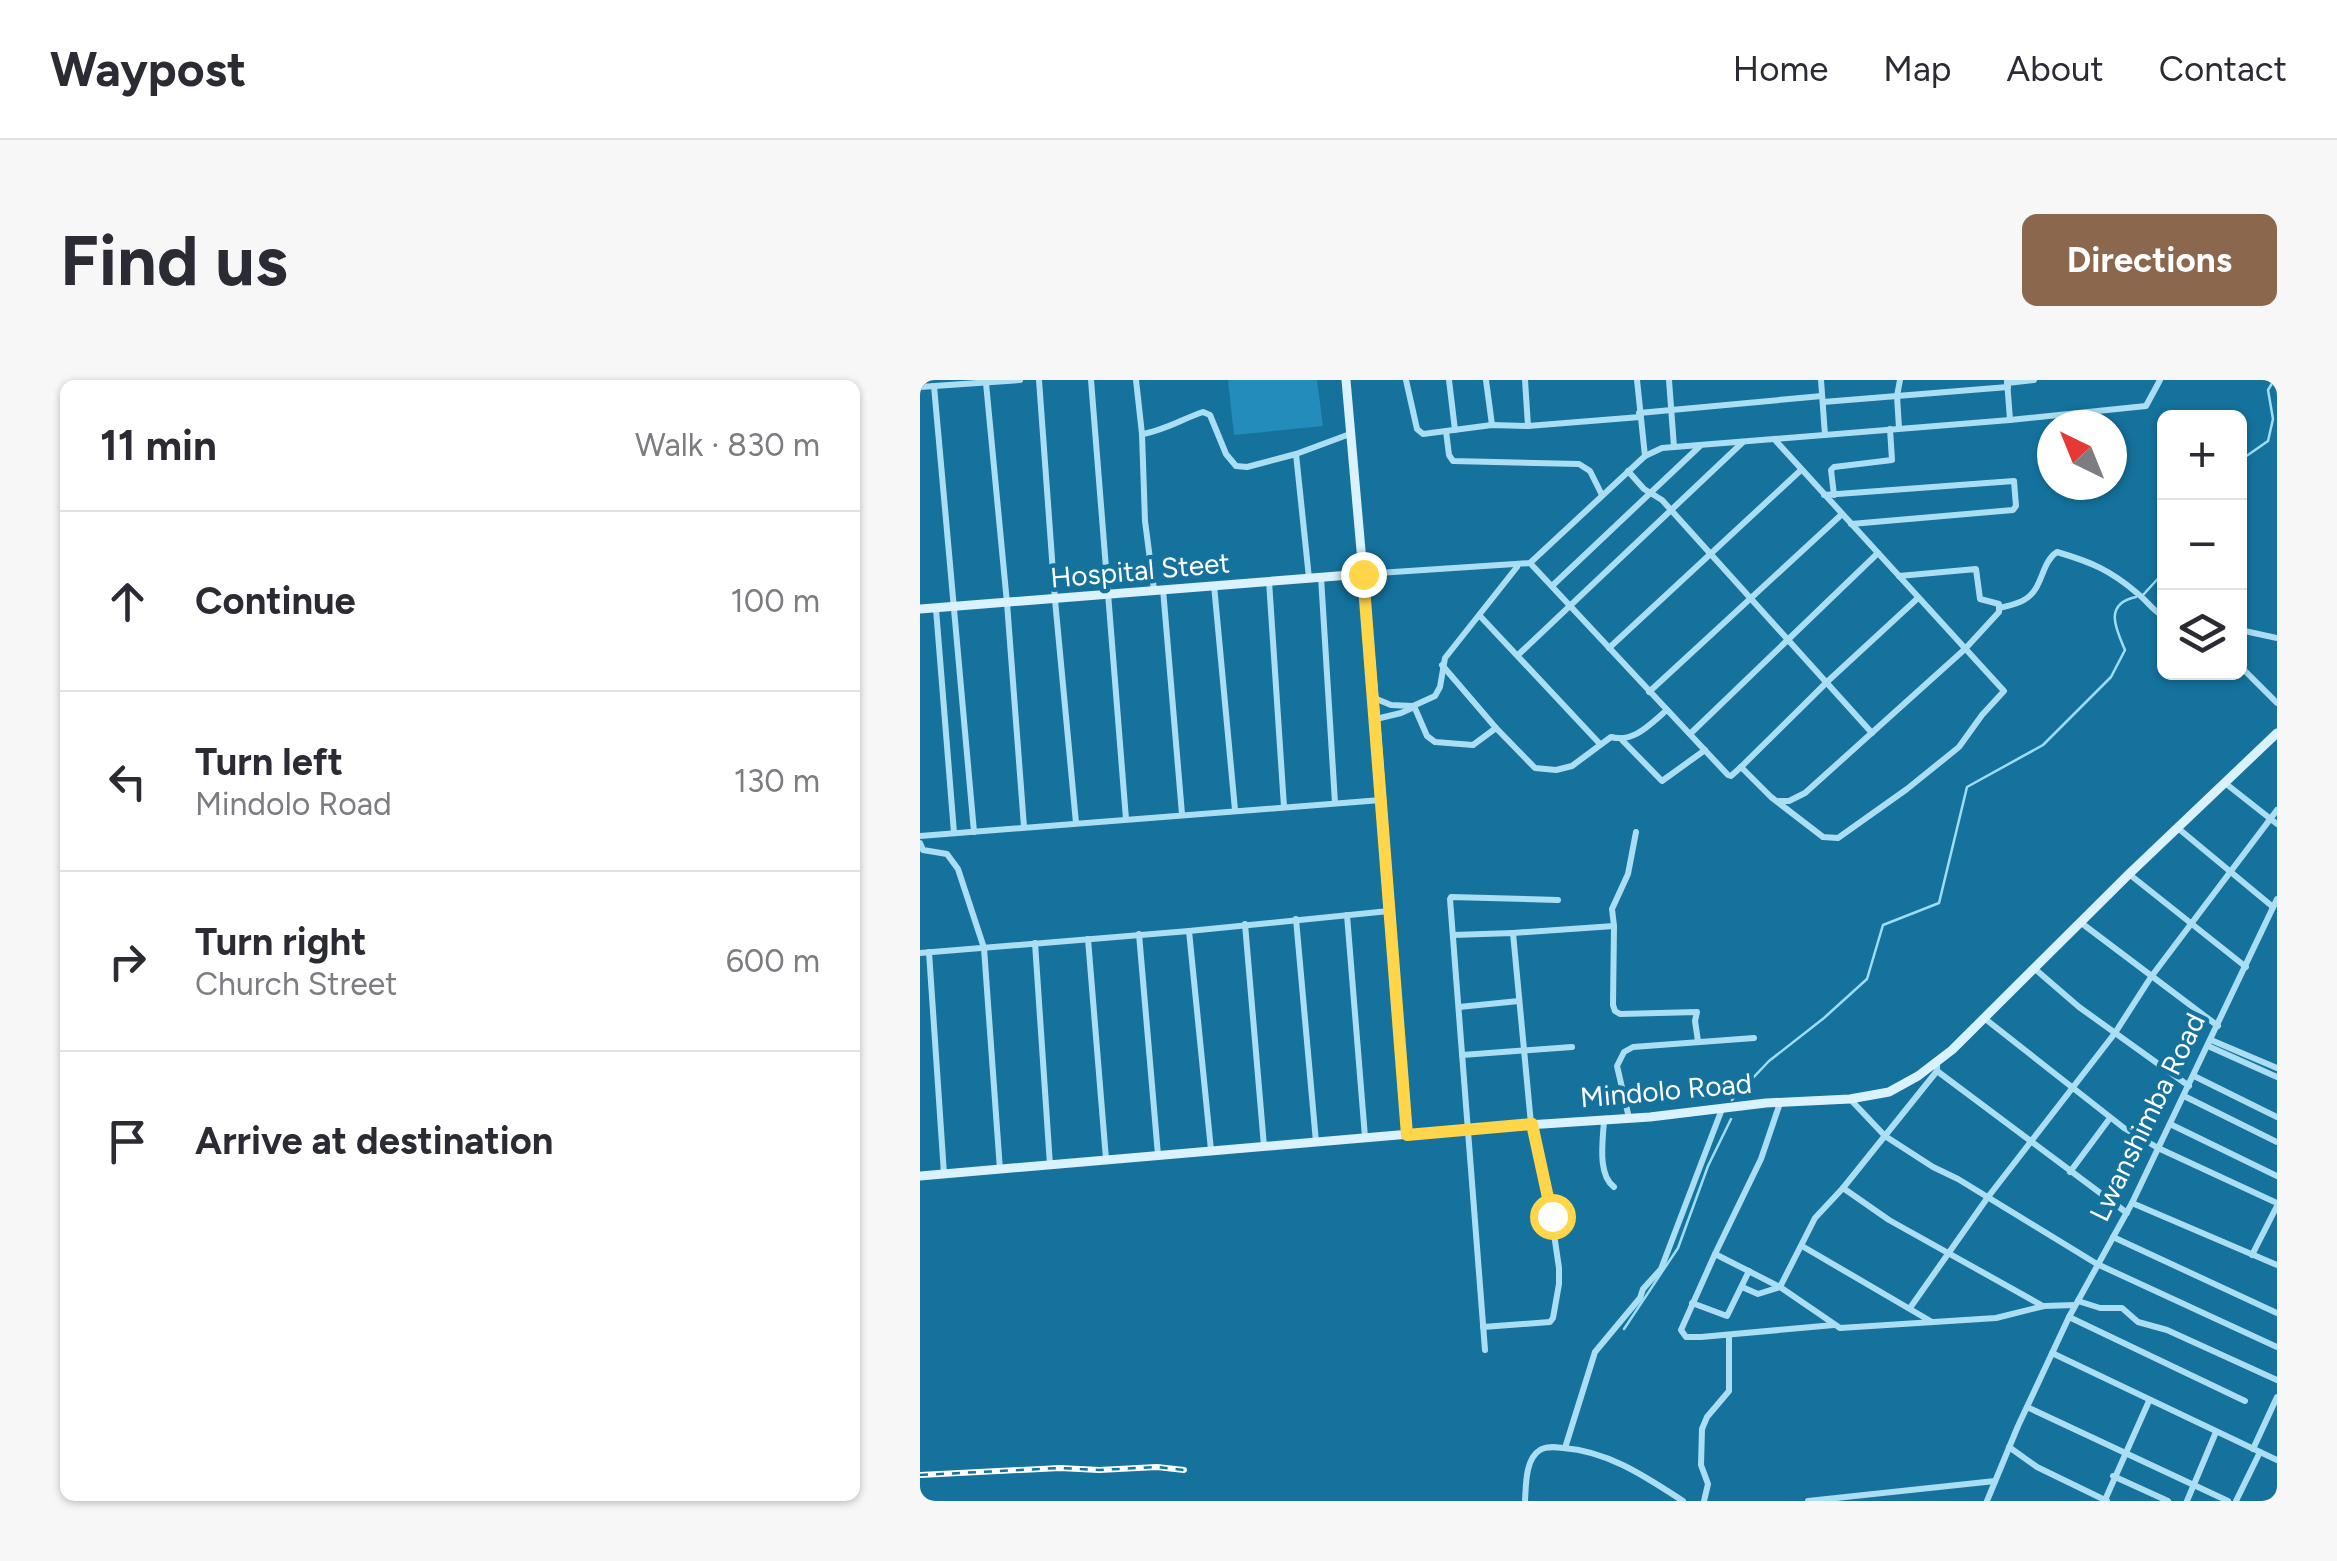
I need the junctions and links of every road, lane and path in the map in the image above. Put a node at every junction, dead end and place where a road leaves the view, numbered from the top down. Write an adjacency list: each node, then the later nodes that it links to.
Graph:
1 (1020, 380): 17 (street)
2 (1039, 380): 64 (street)
3 (1091, 380): 61 (street)
4 (1136, 380): 31 (street)
5 (1346, 380): 32 (street)
6 (1406, 380): 30 (street)
7 (1450, 380): 30 (street)
8 (1486, 380): 27 (street)
9 (1525, 380): 28 (street)
10 (1637, 380): 25 (street)
11 (1669, 380): 24 (street)
12 (1821, 380): 23 (street)
13 (1900, 380): 22 (street)
14 (1970, 380): 21 (street)
15 (2034, 380): 18 (street)
16 (2160, 380): 26 (street)
17 (986, 383): 19 (street); 65 (street)
18 (2007, 383): 21 (street); 26 (street)
19 (934, 386): 20 (street); 67 (street)
20 (920, 387)
21 (1971, 390): 22 (street)
22 (1897, 396): 23 (street); 29 (street)
23 (1822, 399): 24 (street); 33 (street)
24 (1670, 410): 25 (street); 37 (street)
25 (1639, 415): 28 (street); 39 (street)
26 (2010, 420): 29 (street)
27 (1492, 426): 28 (street); 30 (street)
28 (1528, 426)
29 (1894, 429): 33 (street); 43 (street)
30 (1451, 431): 44 (street)
31 (1142, 434): 38 (street); 60 (street)
32 (1350, 434): 38 (street); 53 (street)
33 (1825, 435): 34 (street)
34 (1774, 440): 35 (street); 40 (street)
35 (1744, 441): 36 (street); 46 (street)
36 (1702, 444): 37 (street); 42 (street)
37 (1674, 447): 39 (street)
38 (1296, 454): 56 (street)
39 (1645, 456): 41 (street)
40 (1801, 470): 45 (street); 50 (street)
41 (1628, 471): 42 (street); 44 (street)
42 (1652, 492): 46 (street); 59 (street)
43 (1834, 494): 45 (street); 48 (street)
44 (1602, 495): 51 (street)
45 (1824, 496): 47 (street)
46 (1671, 512): 50 (street); 66 (street)
47 (1840, 514): 48 (street); 62 (street)
48 (1850, 524): 49 (street)
49 (1878, 554): 54 (street); 74 (street)
50 (1710, 555): 62 (street); 76 (street)
51 (1530, 563): 52 (street); 59 (street)
52 (1518, 566): 53 (street); 72 (street)
53 (1363, 574): 55 (street, Hospital Steet); 83 (street)
54 (1899, 576): 63 (street); 69 (street)
55 (1321, 577): 56 (street, Hospital Steet); 99 (street)
56 (1309, 578): 57 (street, Hospital Steet)
57 (1270, 580): 58 (street, Hospital Steet); 100 (street)
58 (1214, 585): 60 (street, Hospital Steet); 101 (street)
59 (1552, 586): 66 (street)
60 (1159, 590): 61 (street, Hospital Steet); 103 (street)
61 (1108, 595): 64 (street, Hospital Steet); 104 (street)
62 (1749, 597): 74 (street); 82 (street)
63 (1918, 598): 77 (street); 81 (street)
64 (1056, 600): 65 (street, Hospital Steet); 106 (street)
65 (1008, 603): 67 (street, Hospital Steet); 107 (street)
66 (1571, 606): 76 (street); 78 (street)
67 (955, 607): 68 (street, Hospital Steet); 109 (street)
68 (936, 608): 70 (street, Hospital Steet); 111 (street)
69 (2000, 608): 71 (street); 77 (street)
70 (920, 610)
71 (2157, 612)
72 (1480, 616): 78 (street); 79 (street)
73 (2247, 632): 75 (street)
74 (1788, 638): 81 (street); 91 (street)
75 (2277, 638)
76 (1610, 648): 82 (street)
77 (1966, 648): 89 (street); 98 (street)
78 (1518, 655): 93 (street)
79 (1442, 665): 85 (street); 88 (street)
80 (2247, 673): 84 (street)
81 (1828, 681): 89 (street); 95 (street)
82 (1649, 692): 86 (street)
83 (1374, 698): 85 (street); 87 (street)
84 (2277, 702)
85 (1413, 706): 87 (street); 88 (street)
86 (1667, 710): 91 (street); 92 (street)
87 (1375, 719): 97 (street)
88 (1496, 728): 93 (street)
89 (1872, 733): 98 (street)
90 (2277, 733): 96 (street, Mindolo Road)
91 (1690, 734): 94 (street)
92 (1622, 740): 93 (street); 94 (street)
93 (1600, 744)
94 (1705, 750): 95 (street)
95 (1741, 766): 98 (street)
96 (2225, 784): 105 (street); 108 (street, Mindolo Road)
97 (1381, 800): 99 (street); 117 (street)
98 (1778, 801)
99 (1335, 803): 100 (street)
100 (1284, 807): 101 (street)
101 (1235, 810): 103 (street)
102 (2277, 810): 105 (street)
103 (1182, 814): 104 (street)
104 (1126, 819): 106 (street)
105 (2274, 821): 113 (street)
106 (1076, 822): 107 (street)
107 (1024, 827): 109 (street)
108 (2179, 829): 113 (street); 114 (street, Mindolo Road)
109 (974, 832): 111 (street)
110 (1636, 832): 122 (street)
111 (954, 834): 112 (street)
112 (920, 840): 130 (street)
113 (2230, 872): 116 (street); 123 (street)
114 (2129, 874): 120 (street, Mindolo Road); 123 (street)
115 (1558, 900): 127 (street)
116 (2275, 903): 132 (street, Lwanshimba Road)
117 (1390, 912): 118 (street); 163 (street)
118 (1348, 915): 119 (street); 165 (street)
119 (1296, 919): 121 (street); 167 (street)
120 (2080, 922): 133 (street, Mindolo Road); 134 (street)
121 (1245, 924): 124 (street); 169 (street)
122 (1614, 926): 125 (street); 141 (street)
123 (2192, 926): 132 (street); 134 (street)
124 (1189, 931): 126 (street); 171 (street)
125 (1513, 933): 127 (street); 135 (street)
126 (1139, 934): 128 (street); 172 (street)
127 (1453, 934): 136 (street)
128 (1088, 939): 129 (street); 173 (street)
129 (1035, 943): 130 (street); 174 (street)
130 (984, 948): 131 (street); 175 (street)
131 (924, 952): 177 (street)
132 (2246, 967): 138 (street, Lwanshimba Road)
133 (2035, 968): 137 (street, Mindolo Road); 139 (street)
134 (2151, 977): 138 (street); 139 (street)
135 (1519, 1001): 136 (street); 144 (street)
136 (1458, 1007): 145 (street)
137 (1984, 1018): 146 (street, Mindolo Road); 150 (street)
138 (2218, 1026): 142 (street, Lwanshimba Road)
139 (2115, 1033): 150 (street); 151 (street)
140 (1754, 1038): 141 (street)
141 (1698, 1041): 157 (street)
142 (2210, 1043): 147 (street); 148 (street, Lwanshimba Road); 149 (street)
143 (1572, 1047): 144 (street)
144 (1525, 1050): 145 (street); 160 (street)
145 (1462, 1055): 162 (street)
146 (1937, 1067): 153 (street, Mindolo Road); 164 (street); 166 (street)
147 (2277, 1068)
148 (2194, 1076): 151 (street, Lwanshimba Road); 156 (street)
149 (2277, 1077)
150 (2072, 1086): 158 (street); 166 (street)
151 (2189, 1086): 152 (street, Lwanshimba Road)
152 (2184, 1096): 161 (street, Lwanshimba Road); 168 (street)
153 (1850, 1099): 154 (street, Mindolo Road); 164 (street)
154 (1780, 1103): 155 (street, Mindolo Road); 189 (street)
155 (1722, 1108): 157 (street, Mindolo Road); 216 (street)
156 (2277, 1117)
157 (1628, 1118): 159 (street, Mindolo Road)
158 (2110, 1118): 170 (street); 176 (street)
159 (1604, 1120): 160 (street, Mindolo Road); 180 (street)
160 (1532, 1124): 162 (street, Mindolo Road); 204 (street)
161 (2170, 1124): 170 (street, Lwanshimba Road); 179 (street)
162 (1468, 1129): 163 (street, Mindolo Road); 204 (street)
163 (1407, 1135): 165 (street, Mindolo Road)
164 (1886, 1136): 181 (street); 182 (street)
165 (1366, 1138): 167 (street, Mindolo Road)
166 (2031, 1141): 176 (street); 182 (street)
167 (1316, 1142): 169 (street, Mindolo Road)
168 (2277, 1142)
169 (1264, 1148): 171 (street, Mindolo Road)
170 (2158, 1148): 183 (street, Lwanshimba Road); 184 (street)
171 (1212, 1152): 172 (street, Mindolo Road)
172 (1158, 1154): 173 (street, Mindolo Road)
173 (1106, 1159): 174 (street, Mindolo Road)
174 (1050, 1165): 175 (street, Mindolo Road)
175 (1000, 1170): 177 (street, Mindolo Road)
176 (2070, 1172): 185 (street)
177 (944, 1175): 178 (street, Mindolo Road)
178 (920, 1176)
179 (2277, 1176)
180 (1614, 1187)
181 (1843, 1188): 187 (street); 188 (street)
182 (1988, 1197): 188 (street); 191 (street)
183 (2132, 1203): 185 (street, Lwanshimba Road); 190 (street)
184 (2277, 1205): 190 (street)
185 (2127, 1213): 186 (street, Lwanshimba Road)
186 (2113, 1238): 191 (street, Lwanshimba Road); 200 (street)
187 (1802, 1246): 195 (street); 199 (street)
188 (1947, 1252): 198 (street); 199 (street)
189 (1715, 1254): 193 (street); 196 (street)
190 (2252, 1255): 192 (street)
191 (2097, 1264): 197 (street, Lwanshimba Road); 206 (street)
192 (2277, 1266)
193 (1749, 1270): 194 (street); 195 (street)
194 (1742, 1287): 195 (street); 196 (street)
195 (1780, 1287): 203 (street)
196 (1692, 1303): 205 (street)
197 (2076, 1303): 198 (street); 201 (street, Lwanshimba Road); 209 (street)
198 (2044, 1306): 202 (street)
199 (1910, 1308): 202 (street)
200 (2277, 1313)
201 (2070, 1317): 208 (street, Lwanshimba Road); 212 (street)
202 (1933, 1323): 203 (street)
203 (1834, 1325): 205 (street)
204 (1483, 1327): 207 (street)
205 (1730, 1335): 226 (street)
206 (2277, 1347)
207 (1485, 1350)
208 (2052, 1353): 211 (street); 213 (street, Lwanshimba Road)
209 (2277, 1380)
210 (2277, 1397): 217 (street)
211 (2150, 1400): 214 (street); 218 (street)
212 (2246, 1402)
213 (2027, 1407): 215 (street, Lwanshimba Road); 218 (street)
214 (2216, 1432): 217 (street); 222 (street)
215 (2009, 1447): 221 (street, Lwanshimba Road); 223 (street)
216 (1565, 1448): 224 (street); 225 (street)
217 (2257, 1450): 219 (street); 232 (street)
218 (2127, 1454): 220 (street); 222 (street)
219 (2277, 1460)
220 (2114, 1476): 223 (street); 229 (street)
221 (1994, 1481): 227 (street); 228 (street, Lwanshimba Road)
222 (2194, 1485): 230 (street); 231 (street)
223 (2106, 1500)
224 (1526, 1501)
225 (1683, 1501)
226 (1704, 1501)
227 (1808, 1501)
228 (1987, 1501)
229 (2168, 1501)
230 (2187, 1501)
231 (2228, 1501)
232 (2236, 1501)

